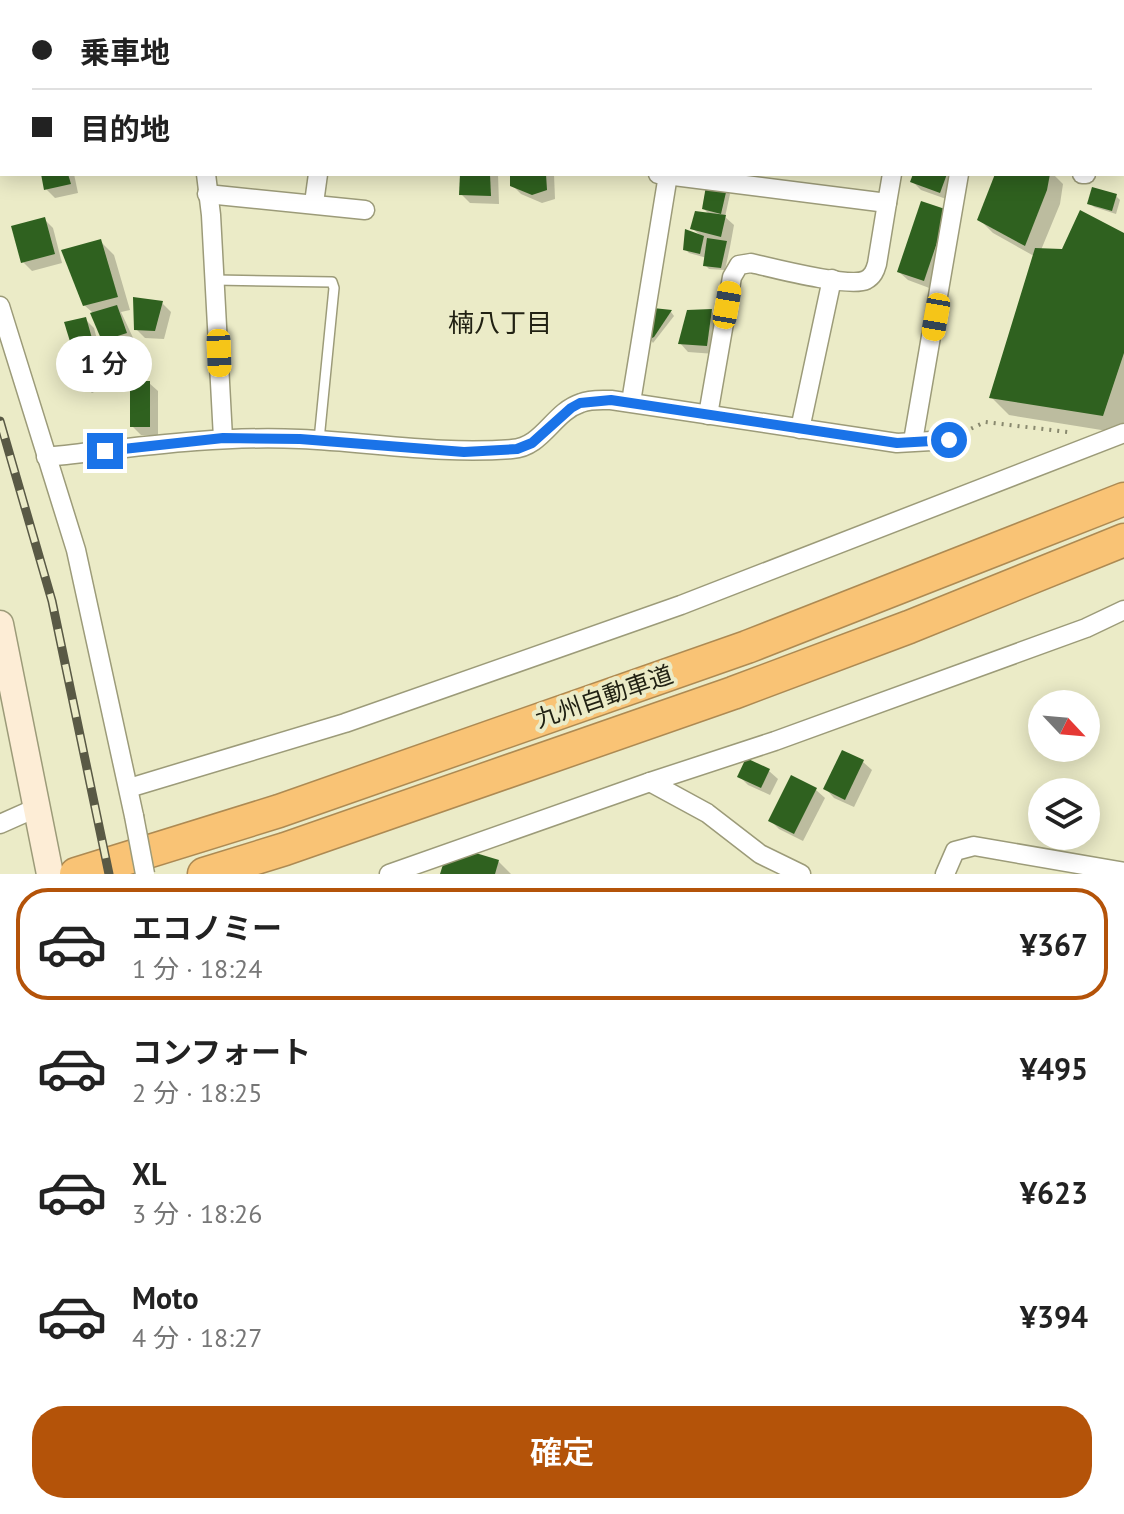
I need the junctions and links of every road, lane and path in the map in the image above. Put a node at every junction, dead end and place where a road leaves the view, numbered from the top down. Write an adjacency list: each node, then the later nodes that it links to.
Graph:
1 (206, 176): 7 (street)
2 (318, 176): 8 (street)
3 (663, 176): 14 (street)
4 (671, 176): 9 (street)
5 (892, 176): 9 (street)
6 (959, 176): 22 (street)
7 (207, 194): 8 (street); 12 (street)
8 (314, 203): 10 (street)
9 (887, 203): 11 (street)
10 (365, 210)
11 (832, 279): 15 (street); 16 (street)
12 (215, 280): 19 (street); 21 (lane)
13 (0, 306): 23 (street)
14 (631, 402): 15 (street); 21 (street)
15 (708, 415): 16 (street)
16 (800, 429): 22 (street)
17 (1071, 432): 20 (path)
18 (1124, 433): 29 (street)
19 (223, 438): 21 (street); 23 (street)
20 (949, 440): 22 (street)
21 (319, 441)
22 (913, 441)
23 (46, 457): 29 (street)
24 (1124, 499): 34 (highway, 九州自動車道)
25 (1124, 540): 36 (highway, 九州自動車道)
26 (1124, 610): 28 (street)
27 (0, 624): 30 (main road)
28 (650, 782): 37 (street); 38 (street)
29 (129, 788): 35 (street, bridge)
30 (36, 808): 31 (street); 33 (main road)
31 (0, 824)
32 (1124, 872): 39 (street)
33 (50, 874)
34 (76, 874)
35 (145, 874)
36 (204, 874)
37 (389, 874)
38 (801, 874)
39 (945, 874)

